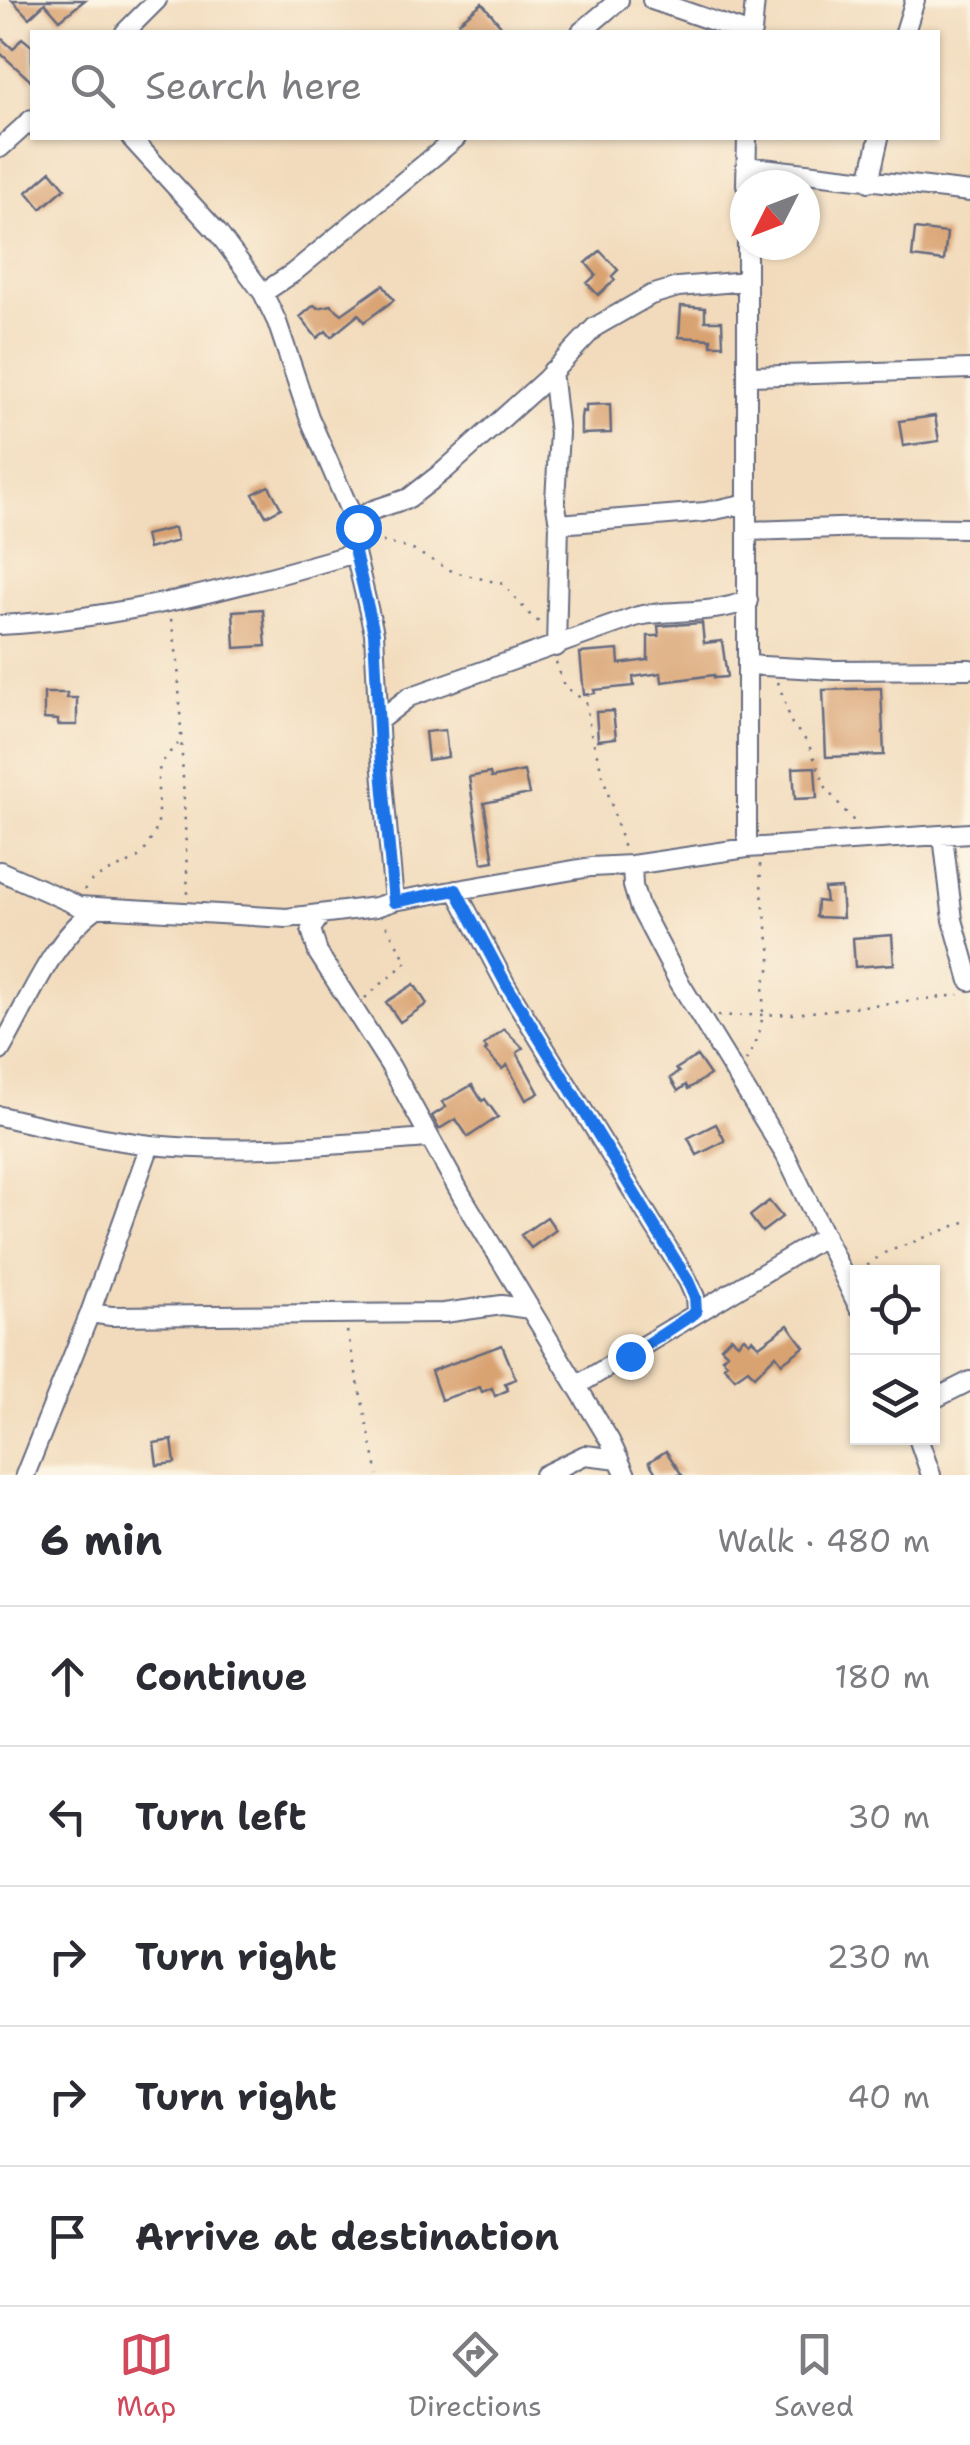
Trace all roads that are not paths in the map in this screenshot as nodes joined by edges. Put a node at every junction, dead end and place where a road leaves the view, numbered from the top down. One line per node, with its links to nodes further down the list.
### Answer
1 (157, 0): 6 (street)
2 (618, 0): 7 (street)
3 (652, 0): 8 (street)
4 (755, 0): 9 (street)
5 (916, 0): 10 (street)
6 (128, 30)
7 (583, 30)
8 (743, 30)
9 (749, 30)
10 (907, 30)
11 (30, 121): 16 (street)
12 (133, 140): 23 (street)
13 (454, 140): 23 (street)
14 (747, 140): 17 (street)
15 (879, 140): 19 (street)
16 (0, 148)
17 (746, 166): 18 (street); 19 (street)
18 (746, 170)
19 (869, 182): 20 (street)
20 (970, 192)
21 (747, 260): 22 (street)
22 (747, 281): 25 (street); 26 (street)
23 (262, 293): 31 (street)
24 (970, 369): 26 (street)
25 (552, 371): 28 (street); 31 (street)
26 (749, 376): 27 (street)
27 (748, 503): 28 (street); 30 (street)
28 (558, 524): 34 (street)
29 (970, 528): 30 (street)
30 (748, 530): 32 (street)
31 (356, 538): 33 (street); 37 (street)
32 (748, 600): 34 (street); 35 (street)
33 (0, 625)
34 (556, 639): 37 (street)
35 (756, 665): 36 (street); 40 (street)
36 (970, 668)
37 (380, 719): 44 (street)
38 (970, 833): 39 (street)
39 (943, 836): 40 (street); 49 (street)
40 (753, 848): 41 (street)
41 (624, 866): 43 (street); 54 (street)
42 (0, 871): 45 (street)
43 (456, 890): 44 (street); 57 (street)
44 (385, 904): 46 (street)
45 (88, 906): 47 (street); 50 (street)
46 (320, 916): 47 (street); 48 (street)
47 (287, 918): 48 (street)
48 (312, 938): 52 (street)
49 (970, 982)
50 (0, 1051)
51 (0, 1116): 53 (street)
52 (429, 1138): 53 (street); 56 (street)
53 (150, 1144): 58 (street)
54 (825, 1236): 55 (street); 57 (street)
55 (850, 1289)
56 (530, 1309): 58 (street); 60 (street)
57 (696, 1312): 60 (street)
58 (90, 1314): 64 (street)
59 (970, 1381): 61 (street)
60 (576, 1386): 63 (street)
61 (940, 1396)
62 (920, 1445): 66 (street)
63 (622, 1467): 65 (street)
64 (25, 1475)
65 (544, 1475)
66 (931, 1475)

